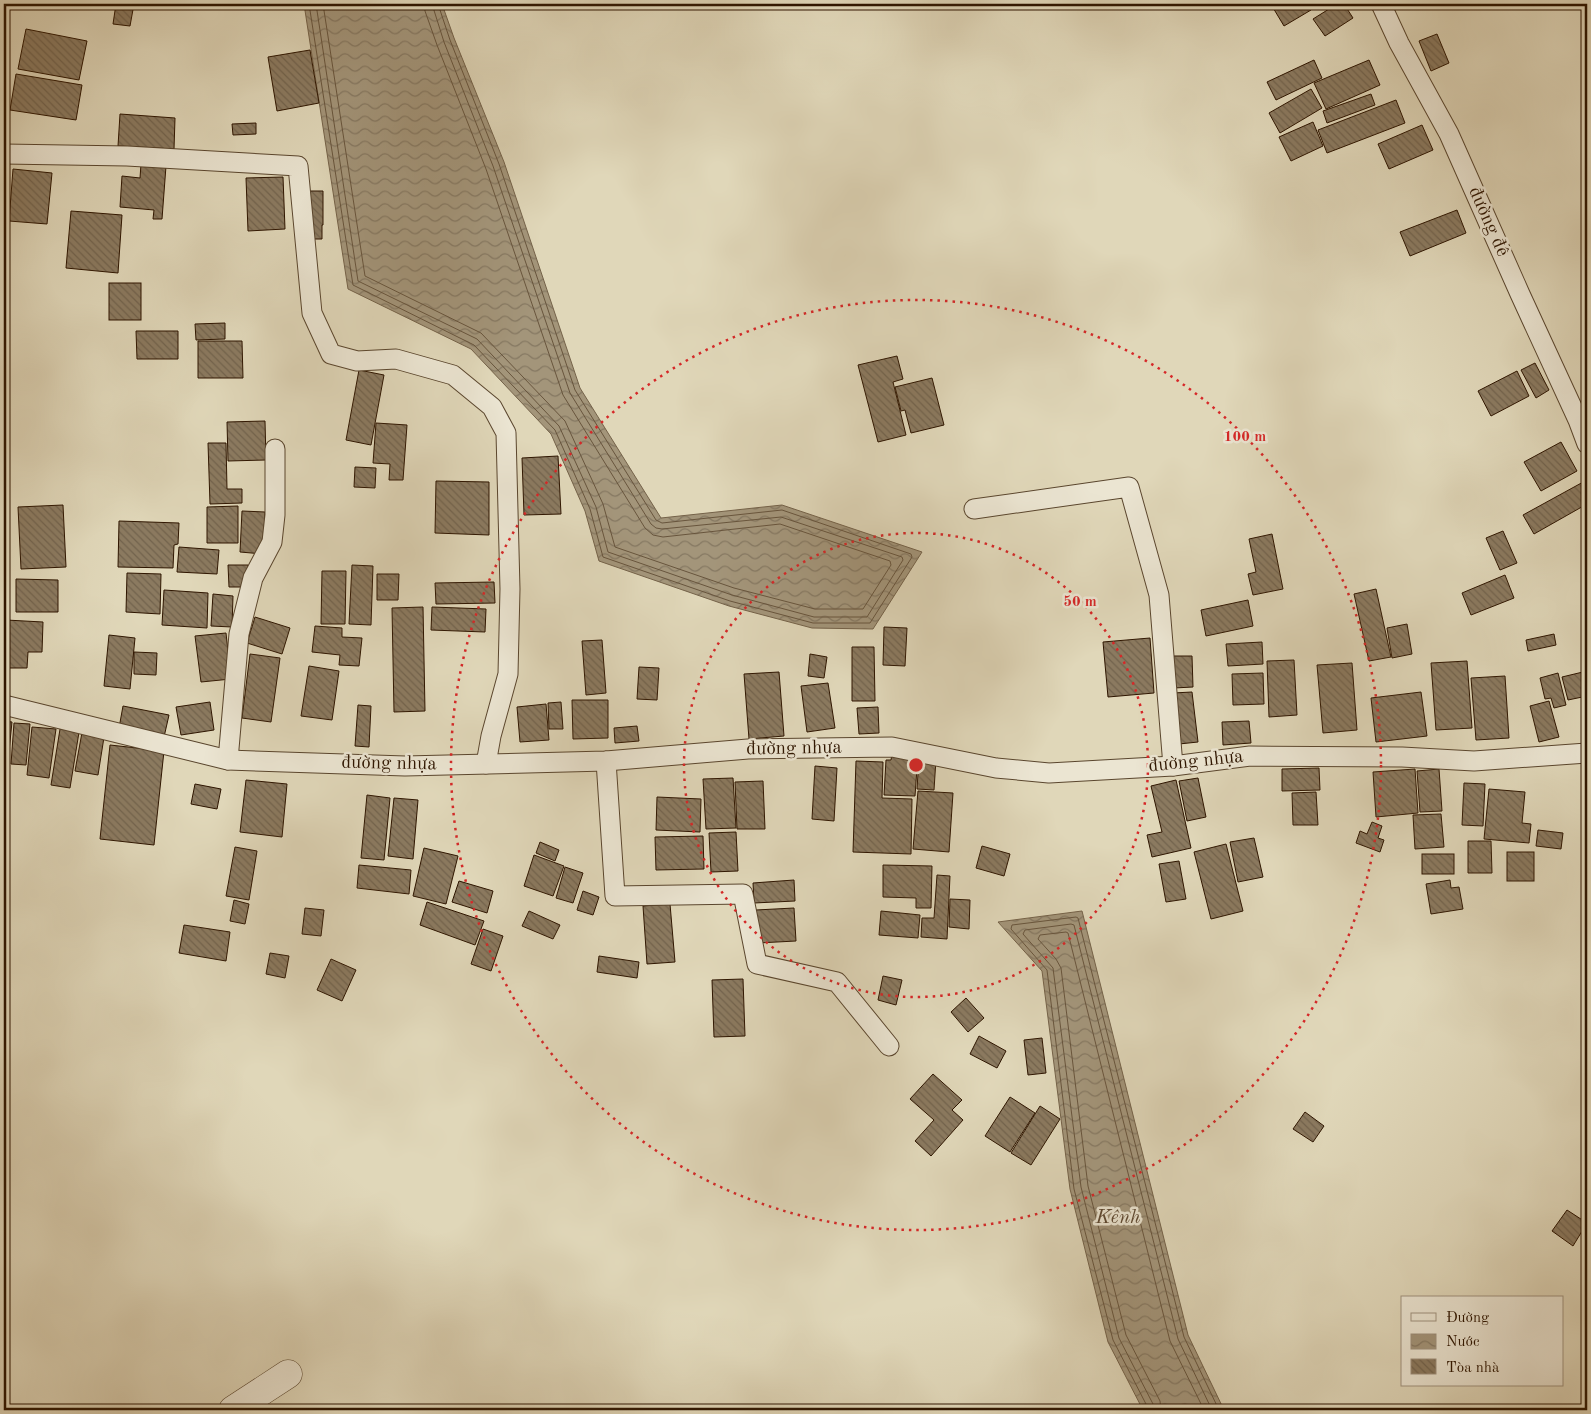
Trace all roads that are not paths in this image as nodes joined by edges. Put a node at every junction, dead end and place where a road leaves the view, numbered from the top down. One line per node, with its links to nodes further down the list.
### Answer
1 (1381, 4): 3 (lane, đường đê)
2 (4, 154): 10 (lane)
3 (1587, 444)
4 (276, 449): 8 (lane)
5 (974, 509): 11 (lane)
6 (4, 705): 8 (lane, đường nhựa)
7 (1587, 753): 11 (lane, đường nhựa)
8 (228, 760): 10 (lane, đường nhựa)
9 (606, 761): 10 (lane, đường nhựa); 11 (lane, đường nhựa); 12 (lane)
10 (486, 764)
11 (1173, 766)
12 (889, 1046)
13 (288, 1374): 14 (street)
14 (233, 1410)

